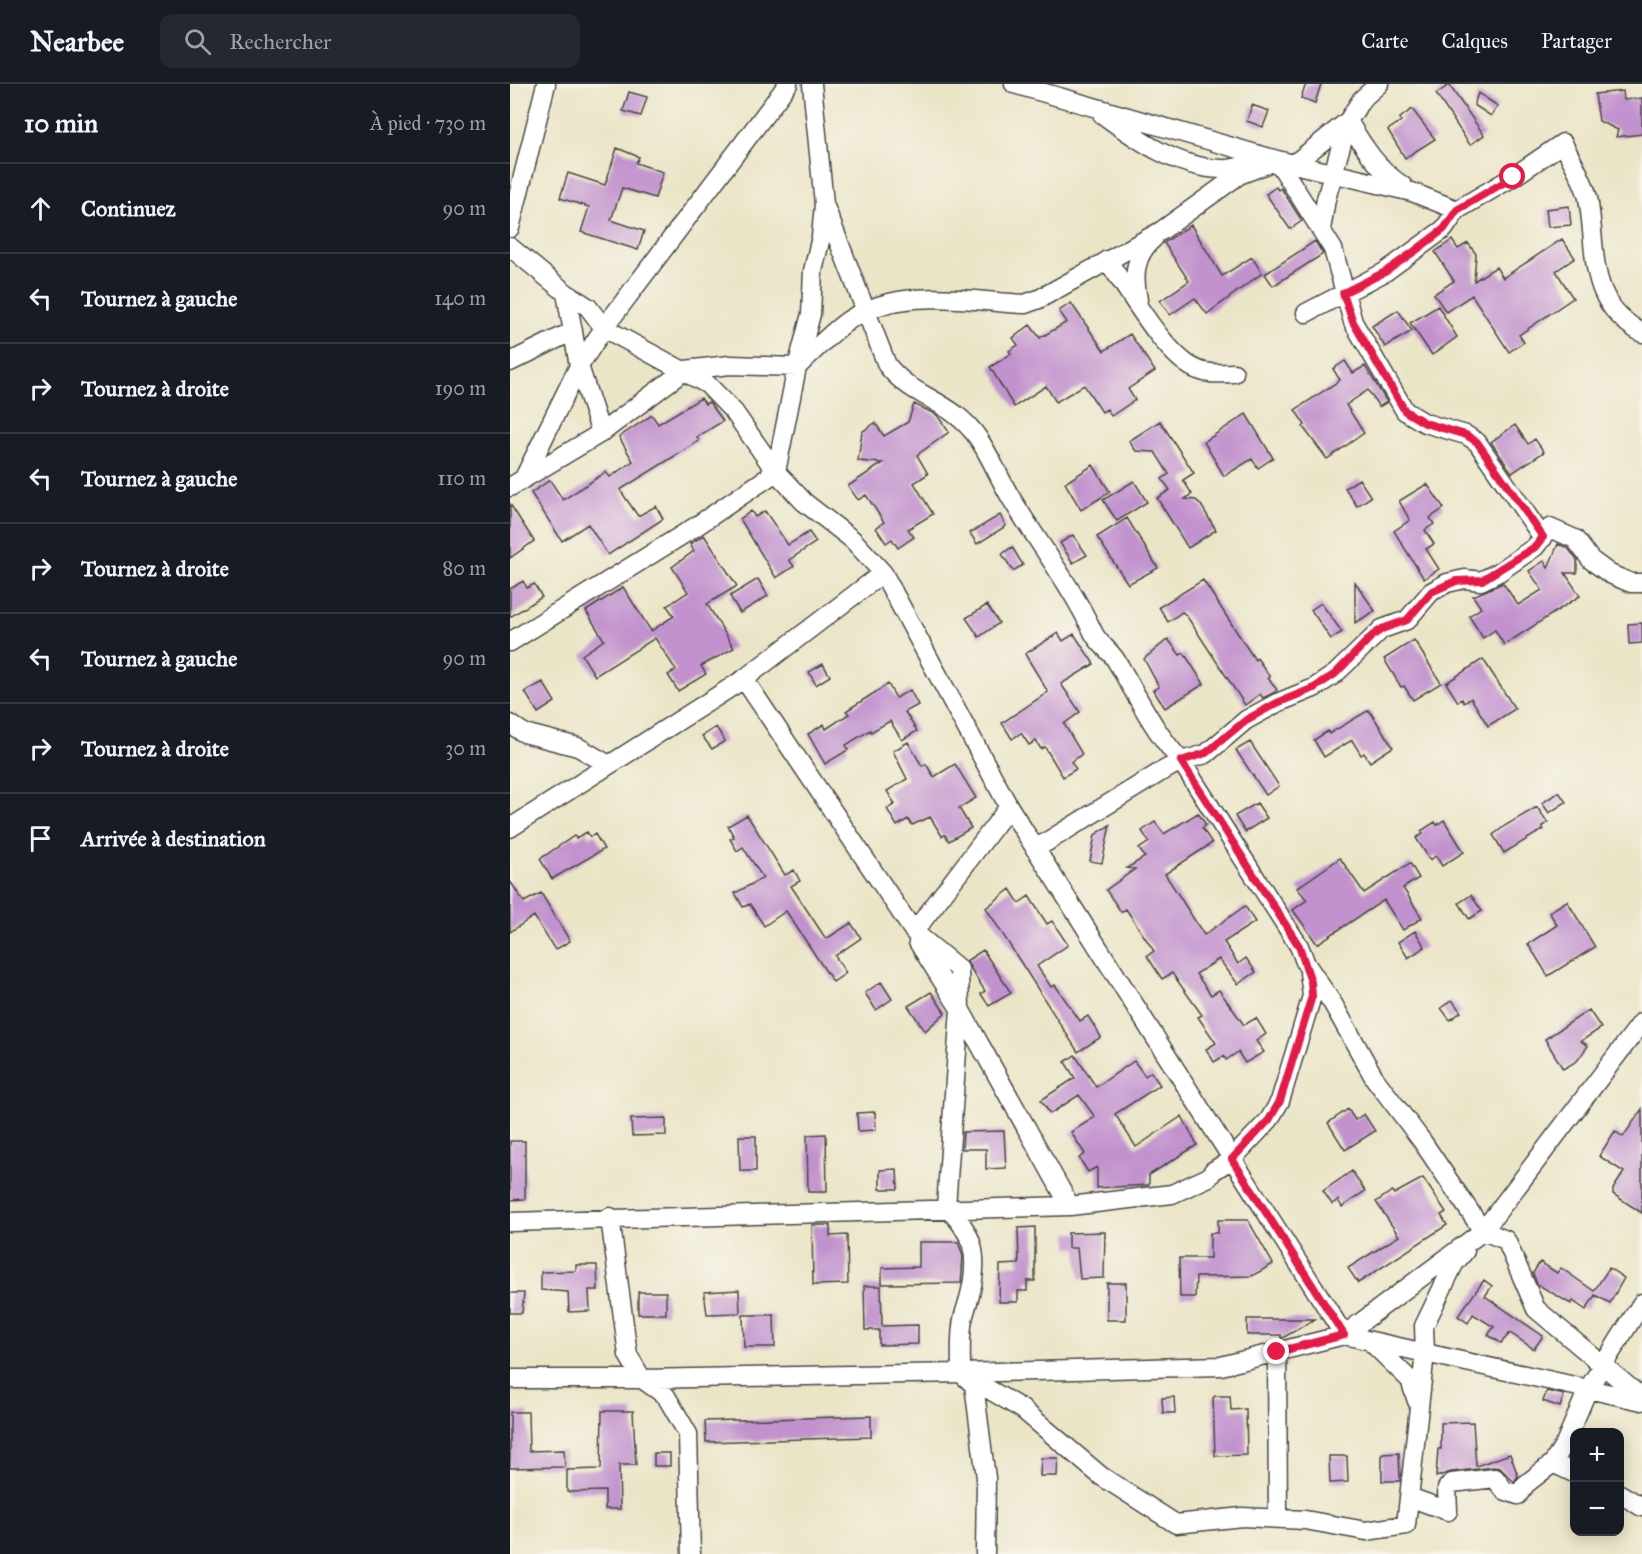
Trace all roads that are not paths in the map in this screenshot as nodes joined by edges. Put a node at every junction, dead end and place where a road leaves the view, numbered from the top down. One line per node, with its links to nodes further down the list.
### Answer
1 (546, 84): 13 (street)
2 (788, 84): 22 (street)
3 (812, 84): 11 (street)
4 (1014, 84): 6 (street)
5 (1379, 84): 7 (street)
6 (1093, 107): 8 (street); 8 (street)
7 (1348, 121): 8 (street); 9 (street); 10 (street)
8 (1286, 162): 9 (street); 14 (street); 15 (street)
9 (1333, 174): 10 (street); 14 (street)
10 (1412, 192): 12 (street)
11 (824, 204): 23 (street); 30 (street)
12 (1457, 210): 19 (street); 27 (street)
13 (510, 228)
14 (1321, 230): 19 (street)
15 (1161, 231): 17 (street); 20 (street)
16 (510, 247): 18 (street)
17 (1107, 260): 20 (street); 23 (street)
18 (566, 293): 21 (street); 26 (street)
19 (1343, 293): 24 (street); 36 (street)
20 (1138, 305): 32 (street)
21 (588, 307): 22 (street); 25 (street)
22 (618, 307): 25 (street)
23 (867, 310): 30 (street); 42 (street)
24 (1306, 313)
25 (604, 328): 29 (street); 31 (street)
26 (573, 331): 28 (street); 29 (street)
27 (1642, 333)
28 (510, 362)
29 (579, 366): 33 (street); 35 (street)
30 (797, 367): 31 (street); 34 (street)
31 (685, 370): 33 (street); 34 (street)
32 (1234, 373)
33 (602, 433): 35 (street)
34 (777, 472): 37 (street); 39 (street)
35 (517, 483)
36 (1543, 537): 38 (street); 42 (street)
37 (883, 573): 40 (street); 44 (street)
38 (1642, 583)
39 (510, 642)
40 (744, 679): 43 (street); 47 (street)
41 (510, 724): 43 (street)
42 (1181, 761): 46 (street); 48 (street)
43 (609, 765): 45 (street)
44 (1009, 807): 46 (street); 47 (street)
45 (510, 828)
46 (1035, 849): 51 (street)
47 (908, 925): 49 (street)
48 (1306, 964): 51 (street); 56 (street)
49 (960, 1009): 52 (street); 53 (street)
50 (1642, 1022): 56 (street)
51 (1232, 1159): 52 (street); 58 (street)
52 (1070, 1206): 53 (street)
53 (946, 1207): 54 (street); 63 (street)
54 (610, 1217): 55 (street); 65 (street)
55 (510, 1221)
56 (1483, 1231): 58 (street); 61 (street); 62 (street)
57 (1642, 1303): 62 (street)
58 (1344, 1335): 59 (street); 60 (street)
59 (1370, 1341): 61 (street); 68 (street)
60 (1277, 1352): 63 (street); 74 (street)
61 (1425, 1353): 66 (street); 68 (street)
62 (1603, 1364): 66 (street); 67 (street)
63 (961, 1373): 65 (street); 74 (street); 76 (street)
64 (510, 1379): 65 (street)
65 (642, 1379): 75 (street)
66 (1588, 1389): 67 (street); 69 (street)
67 (1642, 1400)
68 (1419, 1406): 72 (street)
69 (1552, 1463): 70 (street); 72 (street)
70 (1570, 1471)
71 (1624, 1496): 73 (street)
72 (1409, 1497): 74 (street)
73 (1642, 1507)
74 (1278, 1517)
75 (691, 1554)
76 (986, 1554)

